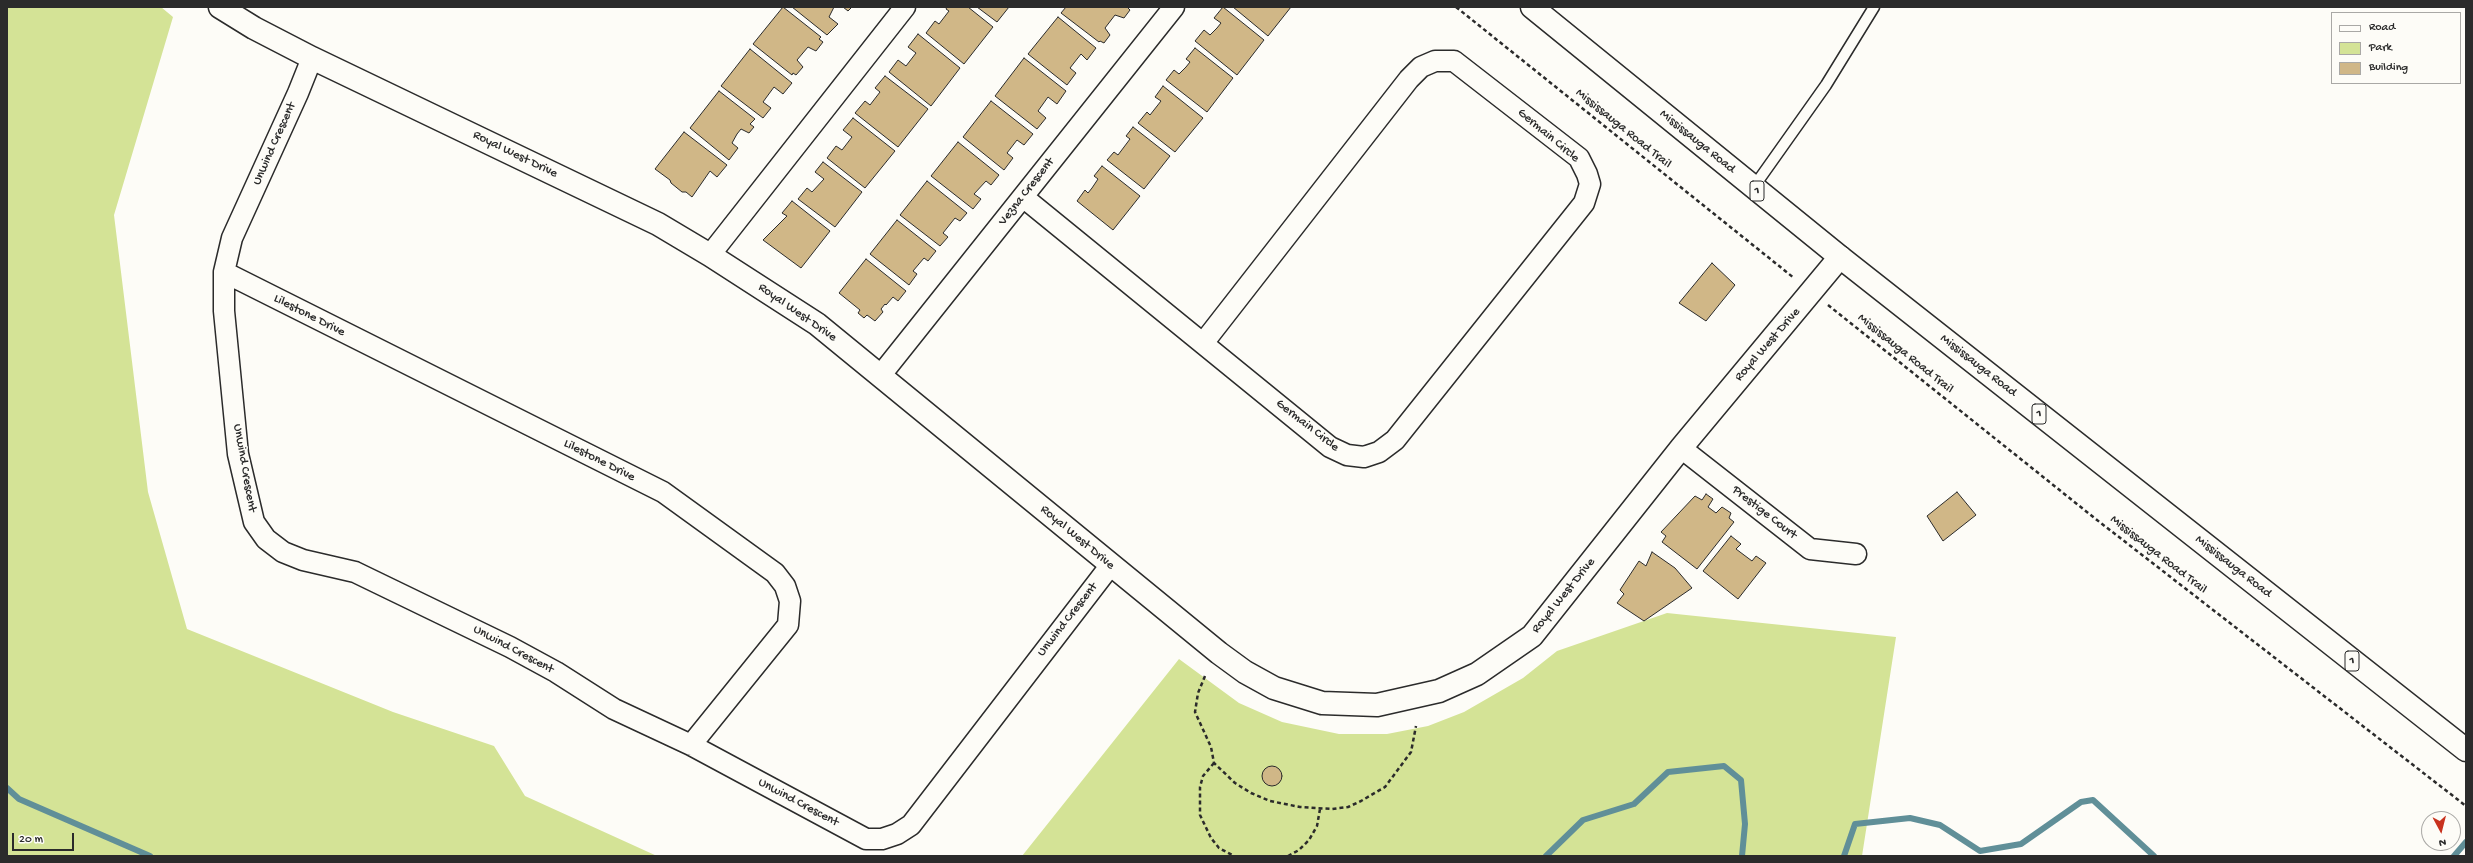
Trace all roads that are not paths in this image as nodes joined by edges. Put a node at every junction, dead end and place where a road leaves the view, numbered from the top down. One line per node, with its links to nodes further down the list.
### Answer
1 (220, 7): 6 (street, Royal West Drive)
2 (906, 7): 9 (street)
3 (1174, 7): 8 (street, Vezna Crescent)
4 (1532, 7): 7 (street, Mississauga Road / 1)
5 (1874, 7): 7 (lane)
6 (312, 58): 9 (street, Royal West Drive); 11 (street, Unwind Crescent)
7 (1753, 188): 10 (street, Mississauga Road / 1)
8 (1023, 197): 12 (street, Germain Circle); 13 (street, Vezna Crescent)
9 (710, 255): 13 (street, Royal West Drive)
10 (1840, 257): 14 (street, Royal West Drive); 18 (street, Mississauga Road / 1)
11 (224, 272): 17 (street, Unwind Crescent); 17 (street, Lilestone Drive)
12 (1204, 342): 12 (street, Germain Circle)
13 (880, 376): 16 (street, Royal West Drive)
14 (1681, 448): 15 (street, Prestige Court); 16 (street, Royal West Drive)
15 (1856, 554)
16 (1110, 566): 17 (street, Unwind Crescent)
17 (692, 744)
18 (2466, 750)

